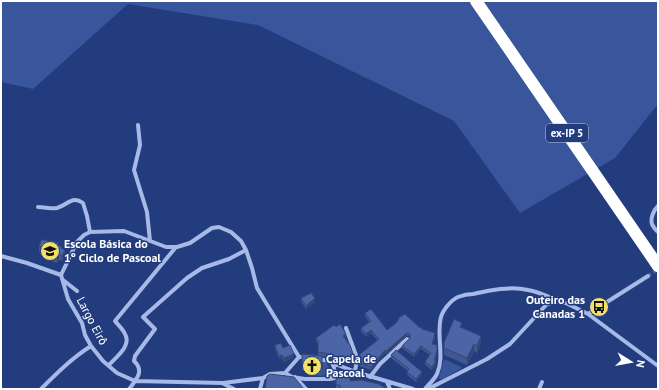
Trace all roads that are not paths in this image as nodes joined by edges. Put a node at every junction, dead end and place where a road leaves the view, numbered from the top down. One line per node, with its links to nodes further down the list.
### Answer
1 (476, 1): 11 (highway, ex-IP 5)
2 (138, 125): 7 (street)
3 (38, 206): 5 (street)
4 (658, 206): 6 (street)
5 (90, 232): 7 (street); 13 (street)
6 (658, 232)
7 (150, 241): 8 (street)
8 (176, 247): 9 (street); 24 (street)
9 (246, 250): 20 (street); 32 (street)
10 (1, 256): 13 (street)
11 (658, 266)
12 (648, 276): 16 (street)
13 (62, 278): 14 (street); 19 (street, Largo Eirô)
14 (77, 291)
15 (566, 303): 16 (street); 43 (street); 43 (street)
16 (588, 314): 25 (street)
17 (346, 328): 27 (street)
18 (407, 339): 29 (street)
19 (91, 346): 24 (street, Largo Eirô); 36 (street)
20 (299, 357): 21 (street); 26 (street)
21 (306, 358)
22 (312, 358): 23 (street)
23 (331, 363): 27 (street); 31 (street)
24 (109, 365): 32 (street, Largo Eirô)
25 (658, 366)
26 (285, 373): 28 (street); 30 (street)
27 (357, 373): 29 (street); 31 (street)
28 (295, 377): 31 (street); 40 (street)
29 (370, 377): 33 (street)
30 (263, 378): 35 (street); 39 (street)
31 (330, 379)
32 (135, 381): 35 (street); 37 (street)
33 (387, 382): 41 (street); 42 (street)
34 (542, 382): 44 (street)
35 (224, 383): 38 (street)
36 (41, 389)
37 (130, 389)
38 (234, 389)
39 (260, 389)
40 (306, 389)
41 (390, 389)
42 (413, 389)
43 (427, 389)
44 (539, 389)

